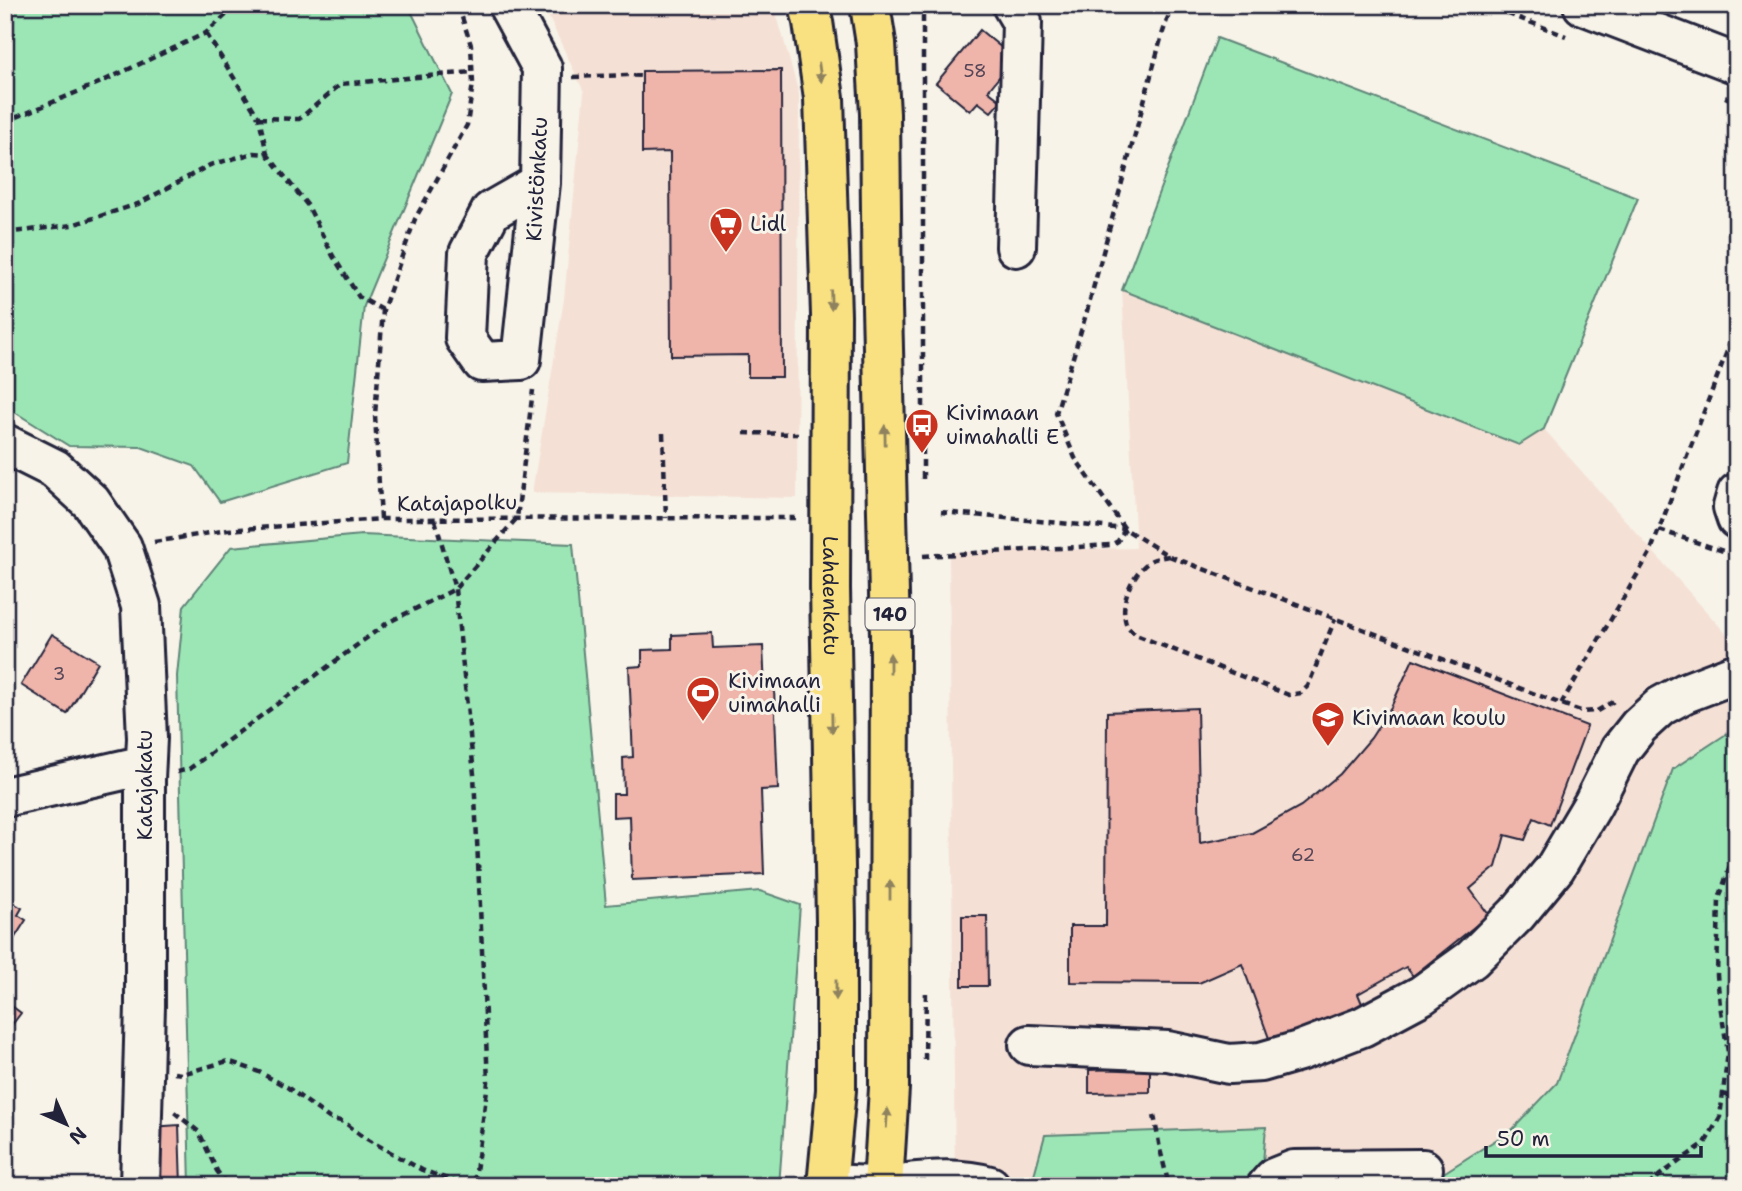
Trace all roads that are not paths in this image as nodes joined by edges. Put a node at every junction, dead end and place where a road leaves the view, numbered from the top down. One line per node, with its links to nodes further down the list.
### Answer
1 (508, 5): 7 (street, Kivistönkatu)
2 (809, 5): 17 (main road, Lahdenkatu, one-way to 17)
3 (870, 5): 20 (main road, 140, one-way to 3)
4 (1013, 5): 8 (street)
5 (1585, 6): 6 (street)
6 (1737, 64)
7 (540, 183): 7 (street, Kivistönkatu)
8 (1016, 247)
9 (5, 444): 13 (street, Katajakatu)
10 (1737, 493): 11 (street)
11 (1737, 520)
12 (1737, 673): 15 (street)
13 (145, 772): 14 (street); 18 (street, Katajakatu)
14 (5, 797)
15 (1029, 1045)
16 (1423, 1169): 22 (street)
17 (827, 1185): 19 (street)
18 (140, 1186)
19 (874, 1186)
20 (884, 1186): 21 (street)
21 (990, 1186)
22 (1267, 1186)

